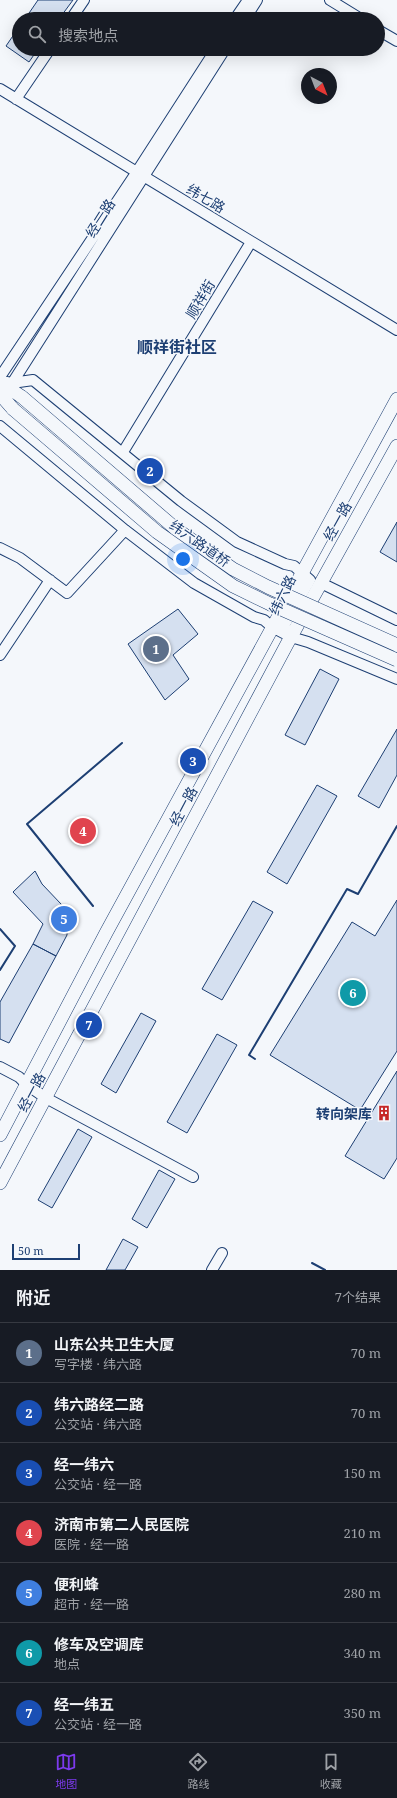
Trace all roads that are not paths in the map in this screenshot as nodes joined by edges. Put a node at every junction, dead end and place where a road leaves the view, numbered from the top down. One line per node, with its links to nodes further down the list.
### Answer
1 (84, 0): 5 (street)
2 (248, 0): 6 (street)
3 (257, 0): 7 (street)
4 (330, 0): 8 (street)
5 (76, 12)
6 (240, 12)
7 (249, 12)
8 (350, 12)
9 (385, 34): 10 (street)
10 (397, 41)
11 (45, 56): 15 (street)
12 (212, 56): 16 (street, 经二路)
13 (220, 56): 16 (street, 经二路)
14 (0, 89): 15 (street, 纬七路)
15 (16, 99): 16 (street, 纬七路)
16 (140, 175): 17 (street, 纬七路); 19 (street, 经二路); 20 (street, 经二路)
17 (251, 242): 18 (street, 纬七路); 24 (street, 顺祥街)
18 (397, 330)
19 (0, 377)
20 (4, 390): 24 (street, 纬六路); 33 (main road, 纬六路道桥, bridge); 35 (main road, 纬六路道桥, bridge)
21 (397, 399): 27 (main road, 经一路)
22 (0, 426): 25 (street, 纬六路)
23 (397, 446): 29 (main road, 经一路)
24 (123, 452): 27 (street, 纬六路)
25 (125, 530): 28 (street); 31 (street, 纬六路)
26 (0, 548): 28 (street)
27 (303, 572): 31 (main road, 经一路); 32 (street, 纬六路)
28 (50, 580): 34 (street)
29 (321, 583): 30 (street); 32 (main road, 经一路)
30 (397, 620)
31 (272, 627): 32 (street, 纬六路); 38 (main road, 经一路)
32 (291, 637): 36 (street); 39 (main road, 经一路)
33 (397, 645)
34 (0, 655)
35 (397, 660)
36 (397, 679)
37 (0, 1067): 38 (street)
38 (26, 1085): 39 (street); 40 (main road, 经一路)
39 (46, 1098): 41 (street); 42 (main road, 经一路)
40 (0, 1135)
41 (194, 1177)
42 (0, 1183)
43 (222, 1253): 44 (street)
44 (212, 1270)

